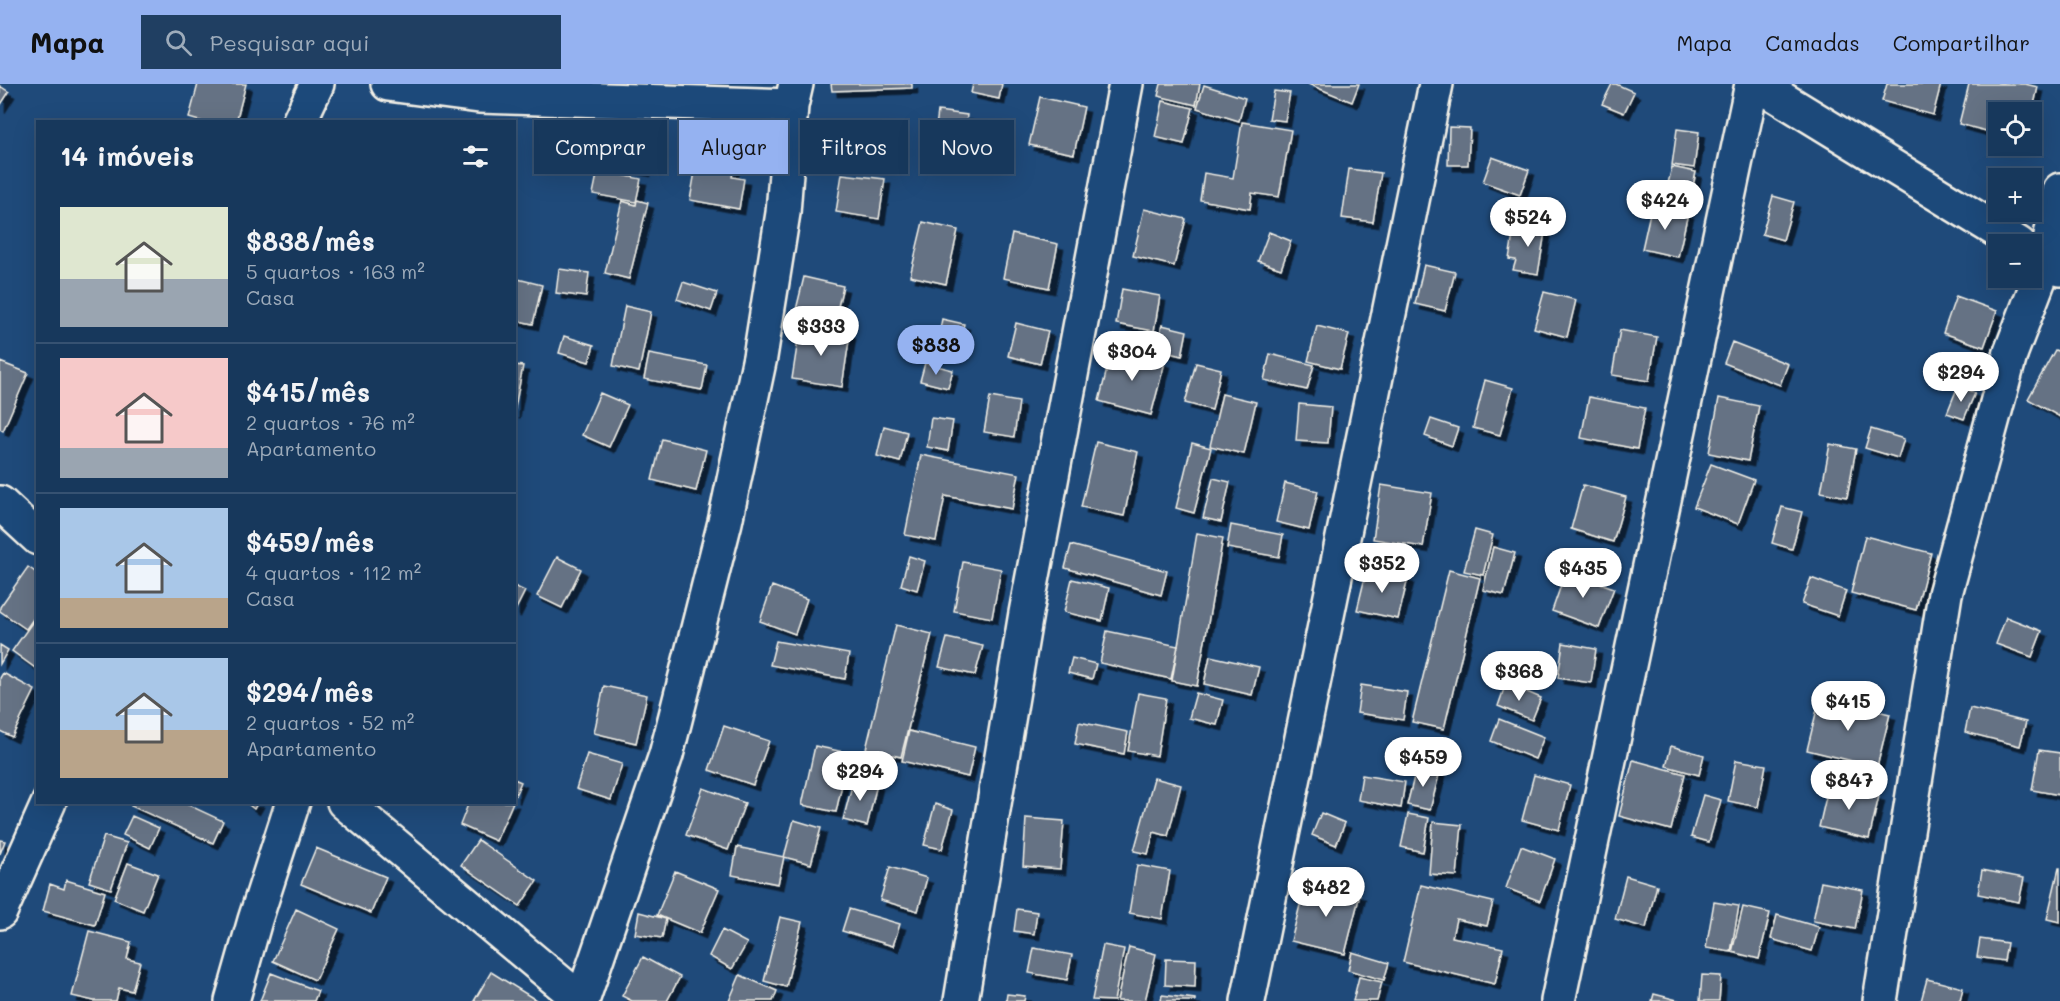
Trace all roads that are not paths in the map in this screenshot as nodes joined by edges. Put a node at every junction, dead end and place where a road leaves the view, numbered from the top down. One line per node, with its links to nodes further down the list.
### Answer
1 (317, 84): 9 (street)
2 (387, 84): 8 (street)
3 (1126, 84): 22 (street)
4 (1436, 84): 23 (street)
5 (1752, 84): 24 (street)
6 (1758, 84): 11 (street)
7 (794, 95): 8 (street); 21 (street)
8 (478, 100)
9 (300, 120)
10 (2060, 190): 12 (street)
11 (2002, 234)
12 (2042, 247)
13 (2030, 288): 25 (street)
14 (0, 503): 15 (street)
15 (36, 536)
16 (48, 804): 19 (street)
17 (291, 804): 20 (street)
18 (346, 804): 21 (street)
19 (0, 912)
20 (232, 1001)
21 (582, 1001)
22 (961, 1001)
23 (1248, 1001)
24 (1558, 1001)
25 (1880, 1001)

